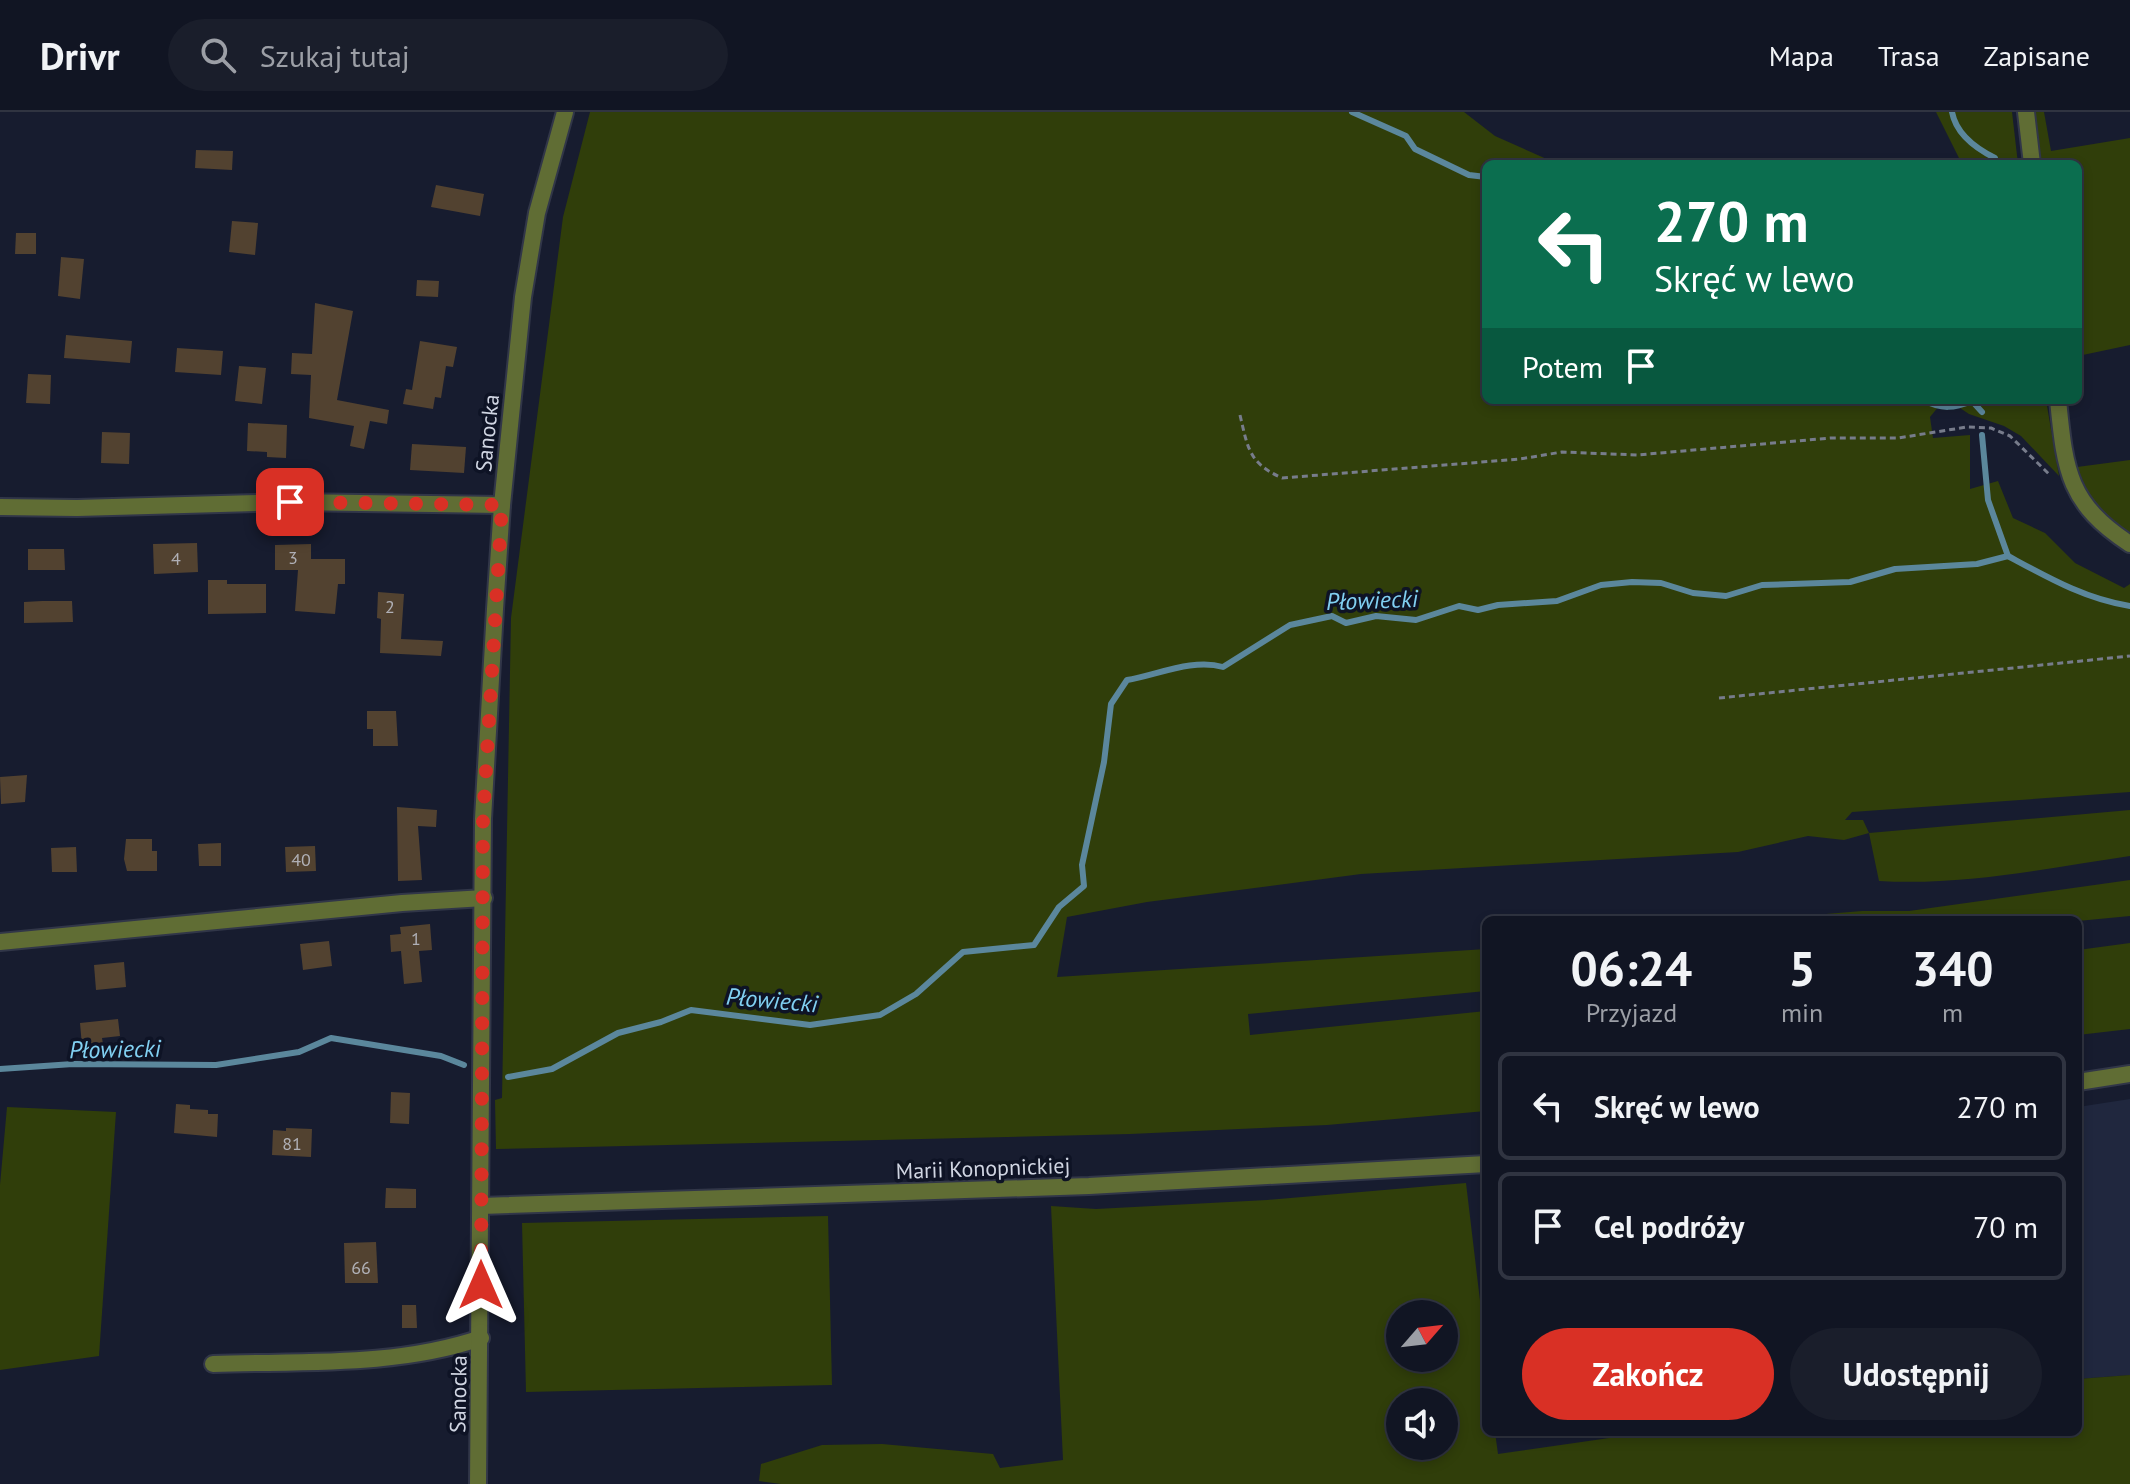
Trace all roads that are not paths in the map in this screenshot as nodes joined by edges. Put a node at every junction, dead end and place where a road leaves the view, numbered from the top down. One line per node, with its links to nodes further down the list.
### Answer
1 (565, 112): 5 (street, Sanocka)
2 (2026, 112): 3 (street)
3 (2032, 160)
4 (2058, 404): 7 (street)
5 (502, 505): 6 (street); 8 (street, Sanocka)
6 (0, 507)
7 (2130, 544)
8 (484, 898): 9 (street); 13 (street, Sanocka)
9 (0, 942)
10 (2130, 1074): 11 (street)
11 (2082, 1081)
12 (1482, 1164): 13 (street, Marii Konopnickiej)
13 (481, 1206): 14 (street, Sanocka)
14 (481, 1338): 15 (street); 16 (street, Sanocka)
15 (213, 1364)
16 (478, 1484)

